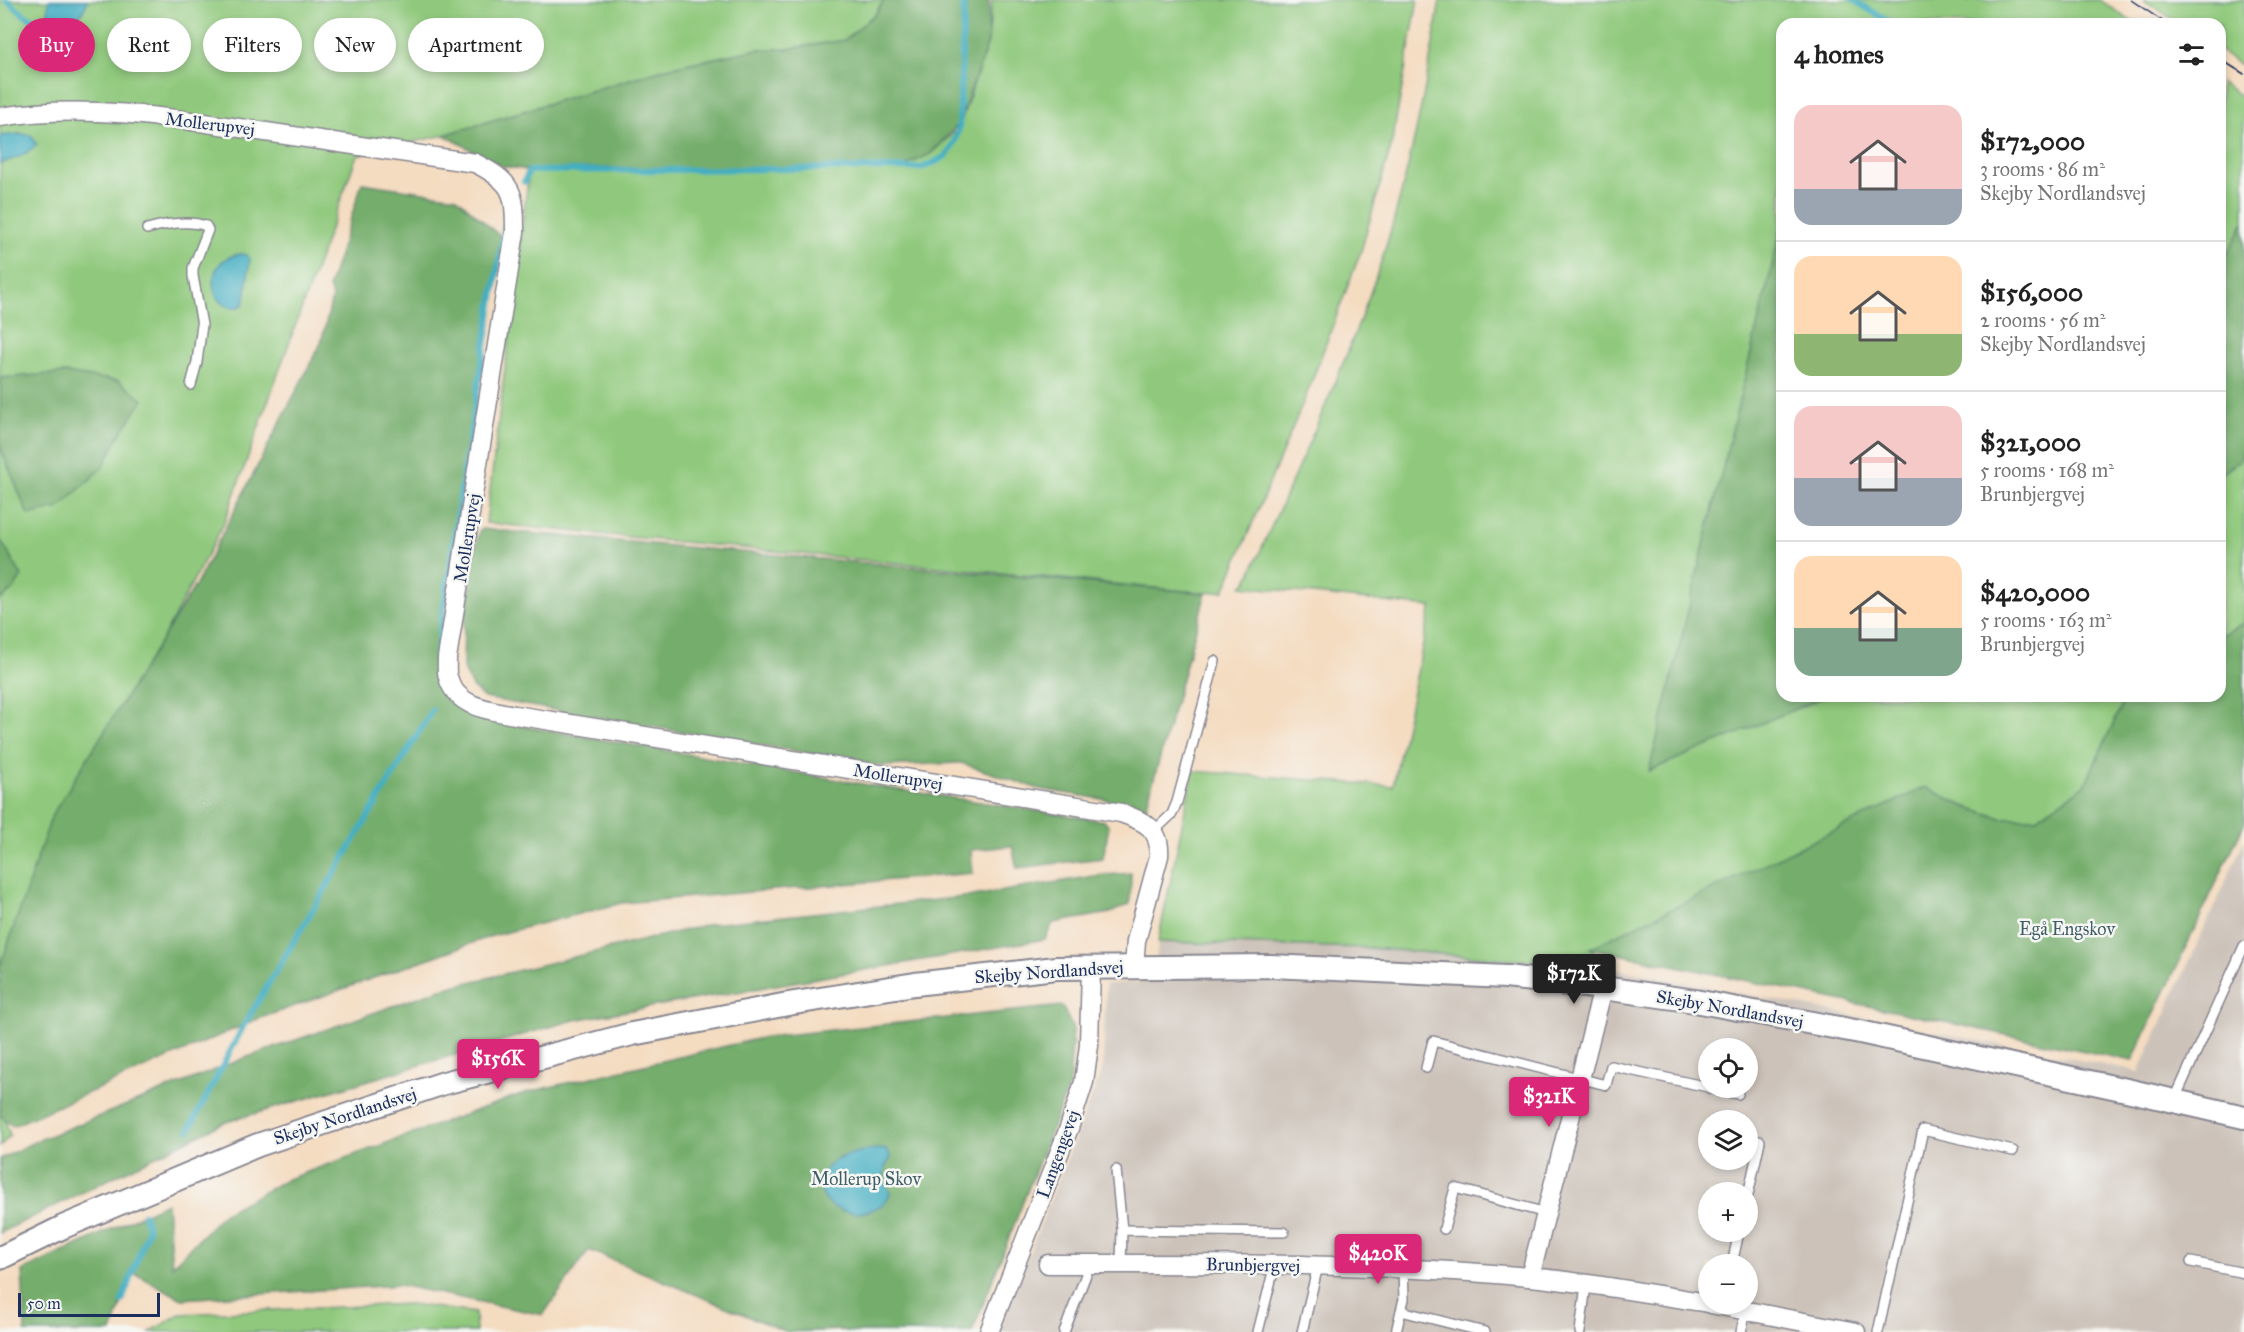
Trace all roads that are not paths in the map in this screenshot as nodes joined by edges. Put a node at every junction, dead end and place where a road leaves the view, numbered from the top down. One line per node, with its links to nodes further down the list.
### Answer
1 (0, 117): 5 (street, Mollerupvej)
2 (147, 229): 3 (lane)
3 (191, 385)
4 (1215, 661): 5 (lane)
5 (1154, 831): 7 (street)
6 (2244, 946): 13 (lane)
7 (1134, 966): 8 (street, Skejby Nordlandsvej); 9 (street, Skejby Nordlandsvej)
8 (1090, 967): 23 (street, Skejby Nordlandsvej); 38 (street, Langengevej)
9 (1603, 988): 11 (street); 13 (street, Skejby Nordlandsvej)
10 (1426, 1068): 11 (lane)
11 (1580, 1079): 12 (lane); 19 (street)
12 (1698, 1086)
13 (2174, 1101): 14 (street, Skejby Nordlandsvej)
14 (2244, 1117)
15 (1760, 1141): 18 (lane)
16 (2013, 1151): 47 (lane)
17 (1116, 1170): 21 (lane)
18 (1751, 1182)
19 (1546, 1213): 20 (lane); 32 (street)
20 (1444, 1229)
21 (1122, 1230): 22 (lane); 27 (lane)
22 (1284, 1232)
23 (0, 1258)
24 (2191, 1262): 31 (lane)
25 (1048, 1264): 26 (street, Brunbjergvej)
26 (1089, 1264): 27 (street, Brunbjergvej); 39 (lane)
27 (1121, 1264): 28 (street, Brunbjergvej)
28 (1275, 1264): 29 (street, Brunbjergvej); 40 (lane)
29 (1318, 1266): 30 (street, Brunbjergvej); 41 (lane)
30 (1403, 1268): 32 (street, Brunbjergvej); 35 (lane)
31 (2244, 1273)
32 (1530, 1277): 33 (street, Brunbjergvej)
33 (1586, 1285): 34 (street, Brunbjergvej); 44 (lane)
34 (1698, 1301)
35 (1401, 1311): 42 (lane); 43 (lane)
36 (1758, 1312): 46 (street, Brunbjergvej)
37 (1745, 1314): 45 (lane)
38 (989, 1332)
39 (1064, 1332)
40 (1258, 1332)
41 (1302, 1332)
42 (1396, 1332)
43 (1485, 1332)
44 (1580, 1332)
45 (1741, 1332)
46 (1856, 1332)
47 (1878, 1332)

